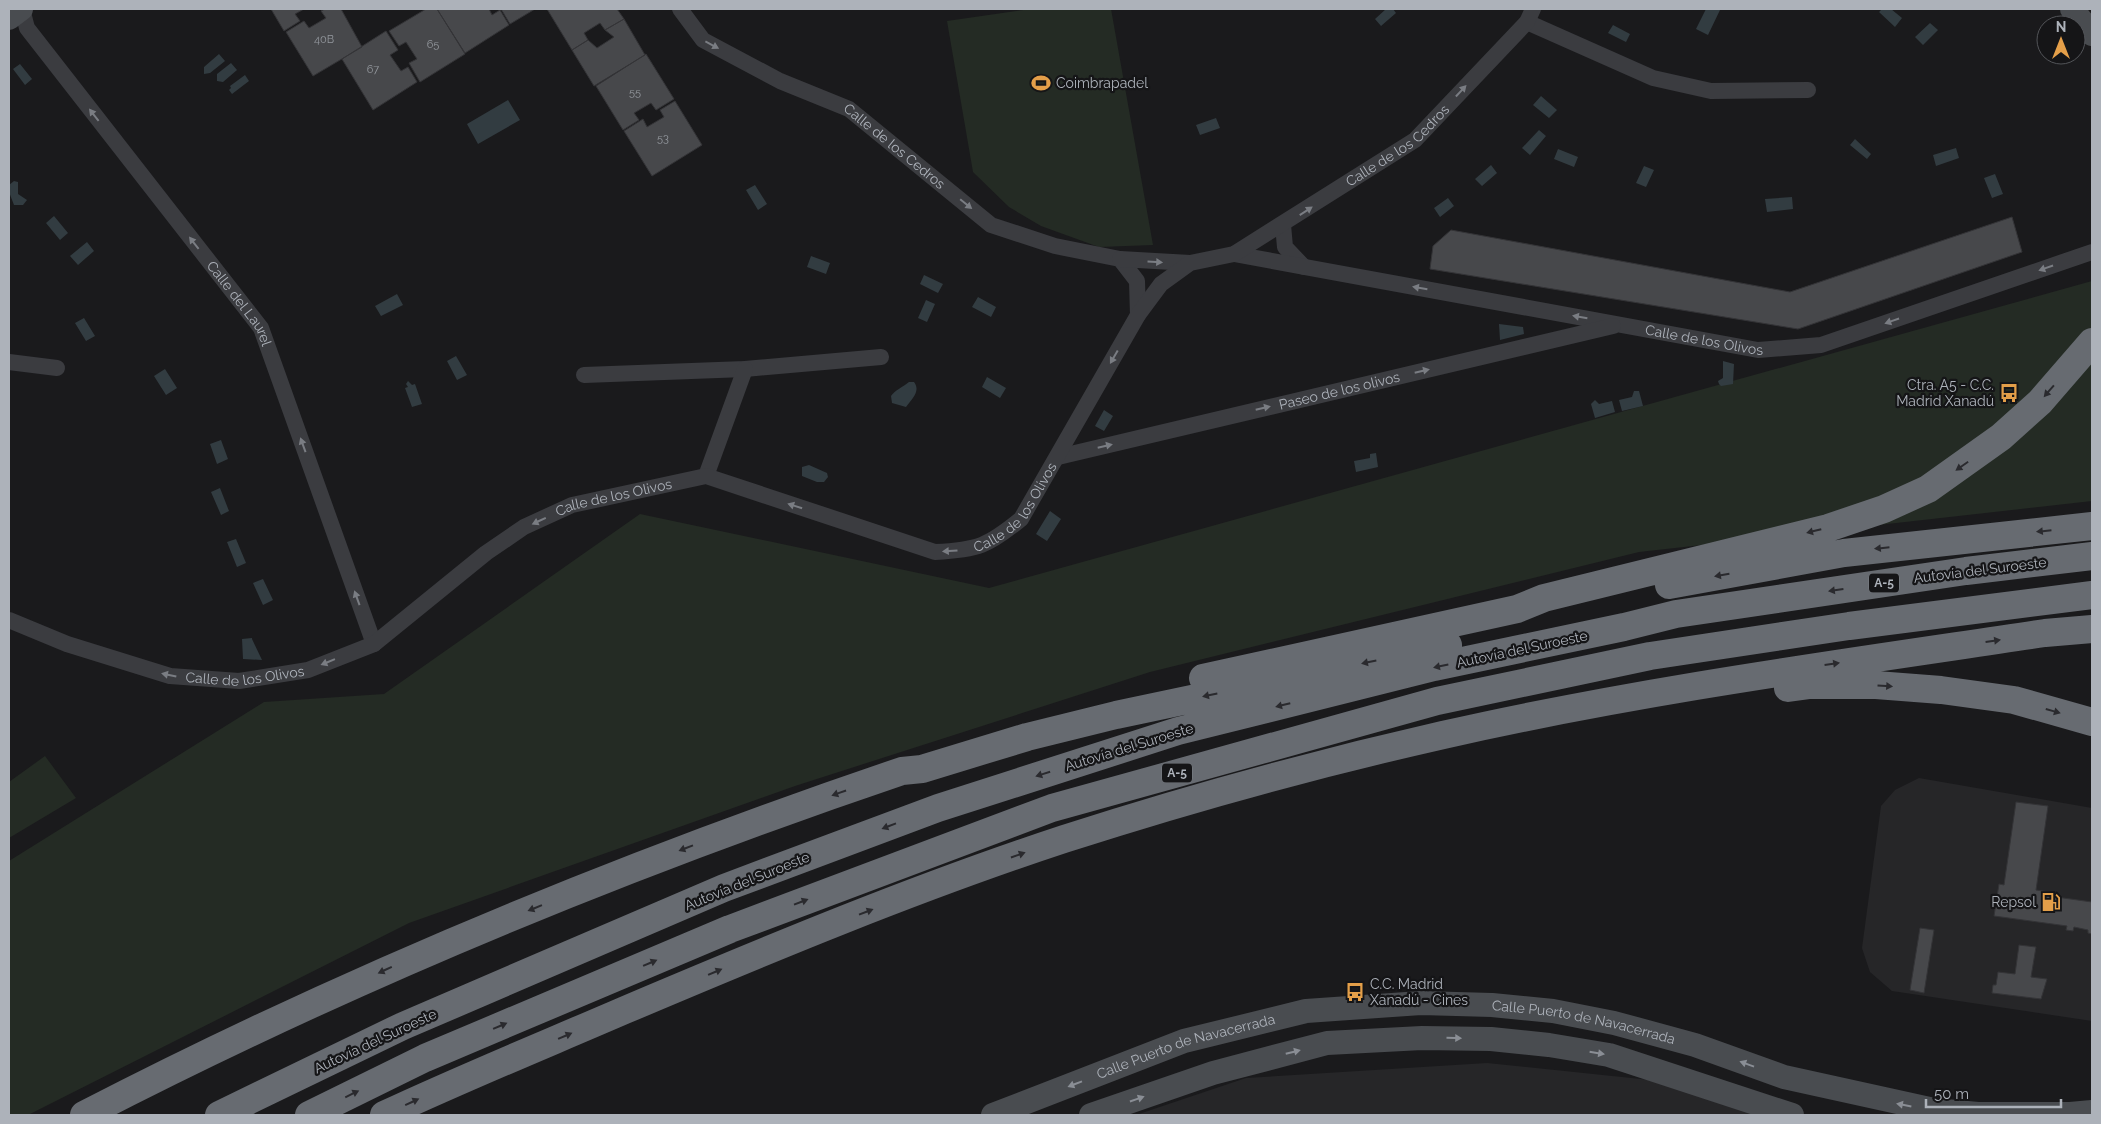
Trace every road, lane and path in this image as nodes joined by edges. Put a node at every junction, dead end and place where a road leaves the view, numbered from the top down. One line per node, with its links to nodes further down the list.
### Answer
1 (22, 9): 5 (street); 31 (street, Calle del Laurel, one-way to 1)
2 (680, 9): 11 (street, Calle de los Cedros, one-way to 11)
3 (2072, 9): 6 (street)
4 (1530, 15): 7 (street); 8 (street, Calle de los Cedros, one-way to 4)
5 (9, 18)
6 (2092, 34)
7 (1808, 90)
8 (1283, 225): 10 (street, Calle de los Cedros); 13 (street)
9 (2092, 252): 15 (street, Calle de los Olivos, one-way to 15)
10 (1234, 254): 12 (street); 13 (street, Calle de los Olivos)
11 (1120, 259): 12 (street, Calle de los Cedros, one-way to 12); 14 (street)
12 (1190, 263): 14 (street, Calle de los Olivos)
13 (1304, 267): 15 (street, Calle de los Olivos, one-way to 13)
14 (1138, 315): 22 (street, Calle de los Olivos, one-way to 22)
15 (1620, 325): 22 (street, Paseo de los olivos, one-way to 15)
16 (2092, 342): 27 (highway, one-way to 27)
17 (881, 357): 20 (street)
18 (9, 362): 19 (street)
19 (57, 368)
20 (745, 369): 21 (street); 23 (street)
21 (584, 375)
22 (1058, 457): 23 (street, Calle de los Olivos, one-way to 23)
23 (706, 476): 31 (street, Calle de los Olivos, one-way to 31)
24 (2092, 526): 27 (highway, one-way to 27)
25 (2092, 556): 28 (highway, Autovía del Suroeste / A-5, one-way to 28)
26 (2092, 595): 38 (highway, A-5, one-way to 26)
27 (1517, 608): 34 (highway)
28 (1676, 614): 34 (highway, one-way to 34); 37 (highway, Autovía del Suroeste / A-5, one-way to 37)
29 (9, 620): 31 (street, Calle de los Olivos, one-way to 29)
30 (2092, 629): 32 (highway, one-way to 30)
31 (374, 644)
32 (1663, 691): 33 (highway, one-way to 33); 39 (highway, one-way to 32)
33 (2092, 722)
34 (902, 772): 36 (highway, one-way to 36)
35 (2092, 1112): 40 (street, Calle Puerto de Navacerrada, one-way to 40)
36 (84, 1115)
37 (219, 1115)
38 (309, 1115)
39 (384, 1115)
40 (993, 1115)
41 (1091, 1115): 42 (street, Calle Puerto de Navacerrada, one-way to 42)
42 (1792, 1115)

